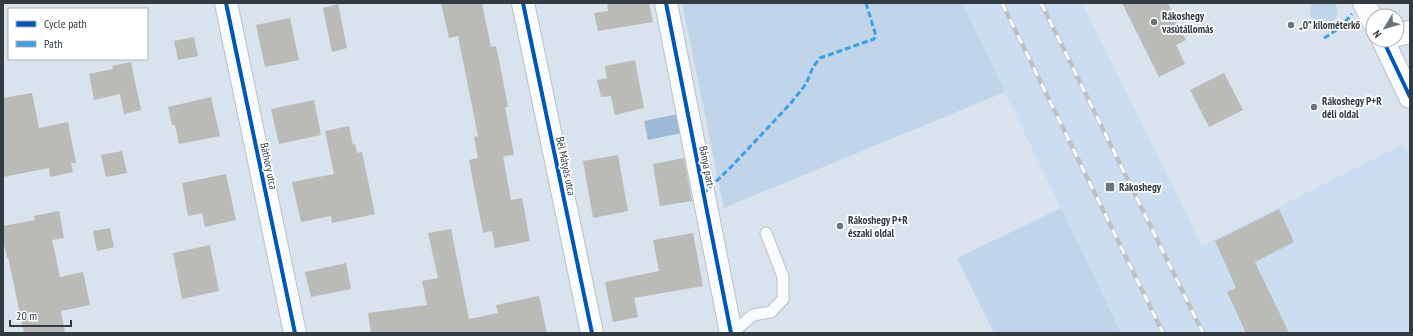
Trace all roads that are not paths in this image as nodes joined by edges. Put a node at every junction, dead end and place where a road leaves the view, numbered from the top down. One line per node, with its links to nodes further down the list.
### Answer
1 (226, 3): 7 (street, Báthory utca)
2 (523, 3): 8 (street, Bél Mátyás utca)
3 (666, 3): 9 (street, Bánya part)
4 (1387, 48): 5 (street)
5 (1410, 97)
6 (766, 233): 9 (lane)
7 (295, 333)
8 (592, 333)
9 (731, 333)

